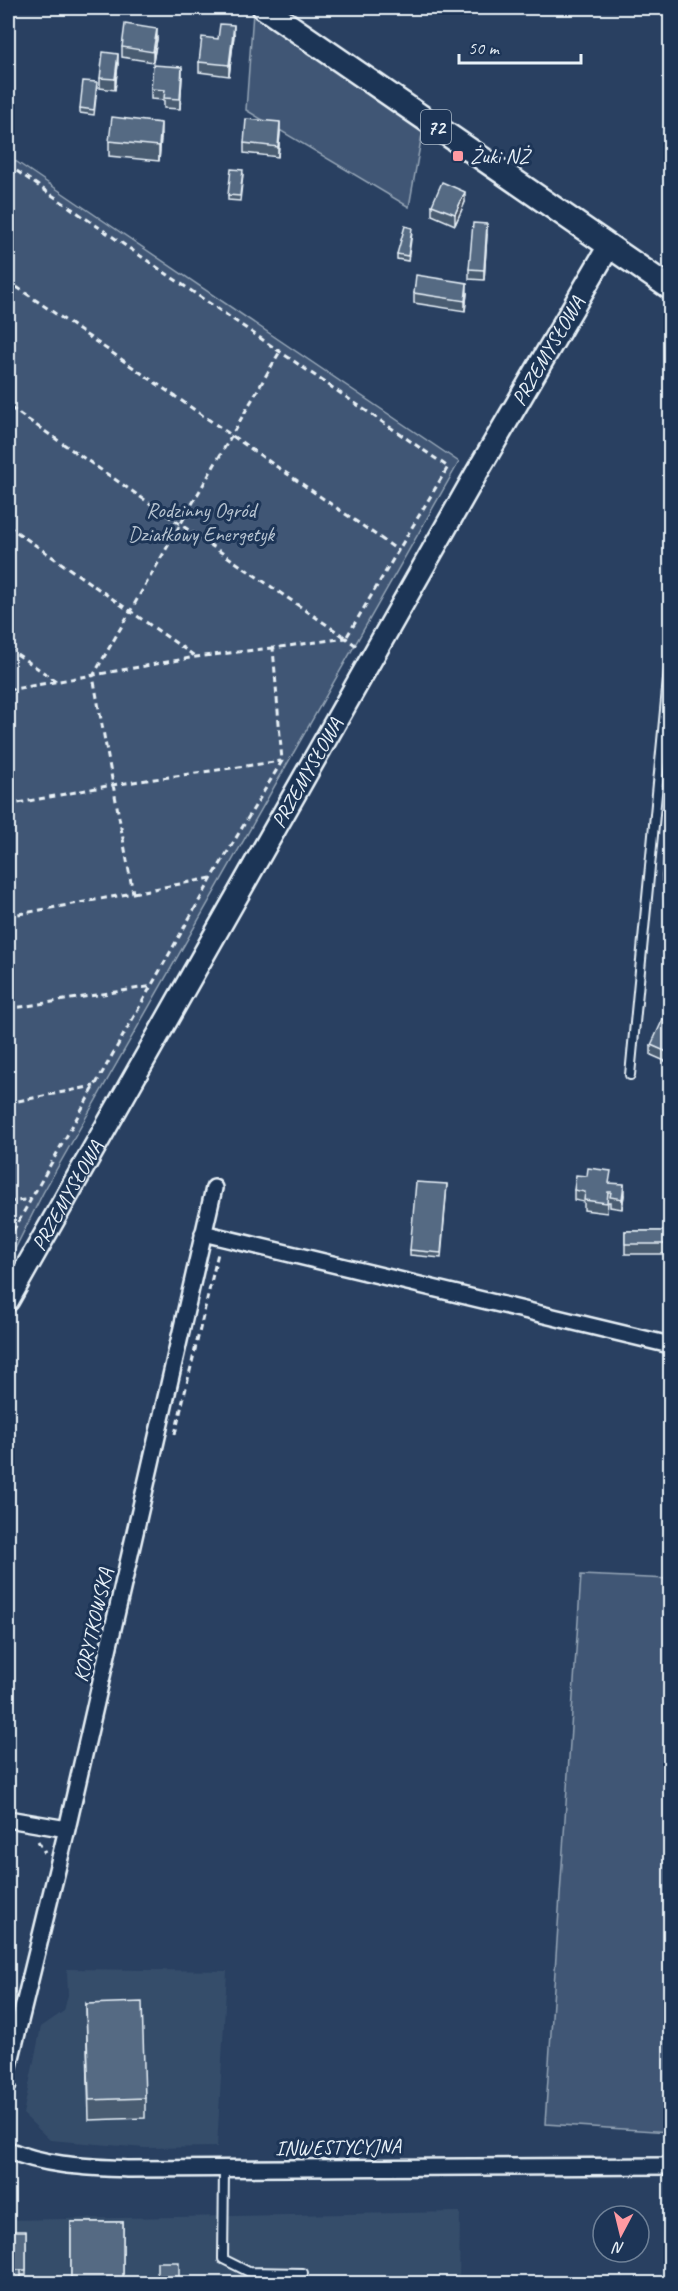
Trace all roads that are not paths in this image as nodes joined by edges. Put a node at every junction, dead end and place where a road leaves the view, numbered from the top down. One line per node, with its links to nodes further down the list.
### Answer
1 (264, 8): 2 (main road, 72)
2 (609, 246): 3 (main road, 72); 8 (main road, PRZEMYSŁOWA)
3 (670, 288)
4 (670, 658): 5 (lane)
5 (630, 1075)
6 (214, 1188): 7 (street, KORYTKOWSKA)
7 (203, 1233): 9 (street); 11 (street, KORYTKOWSKA)
8 (8, 1300)
9 (670, 1345)
10 (8, 1819): 11 (street)
11 (67, 1829): 12 (street, KORYTKOWSKA)
12 (8, 2070)
13 (8, 2150): 15 (street, INWESTYCYJNA)
14 (670, 2166): 15 (street, INWESTYCYJNA)
15 (224, 2169): 16 (lane)
16 (303, 2273)

